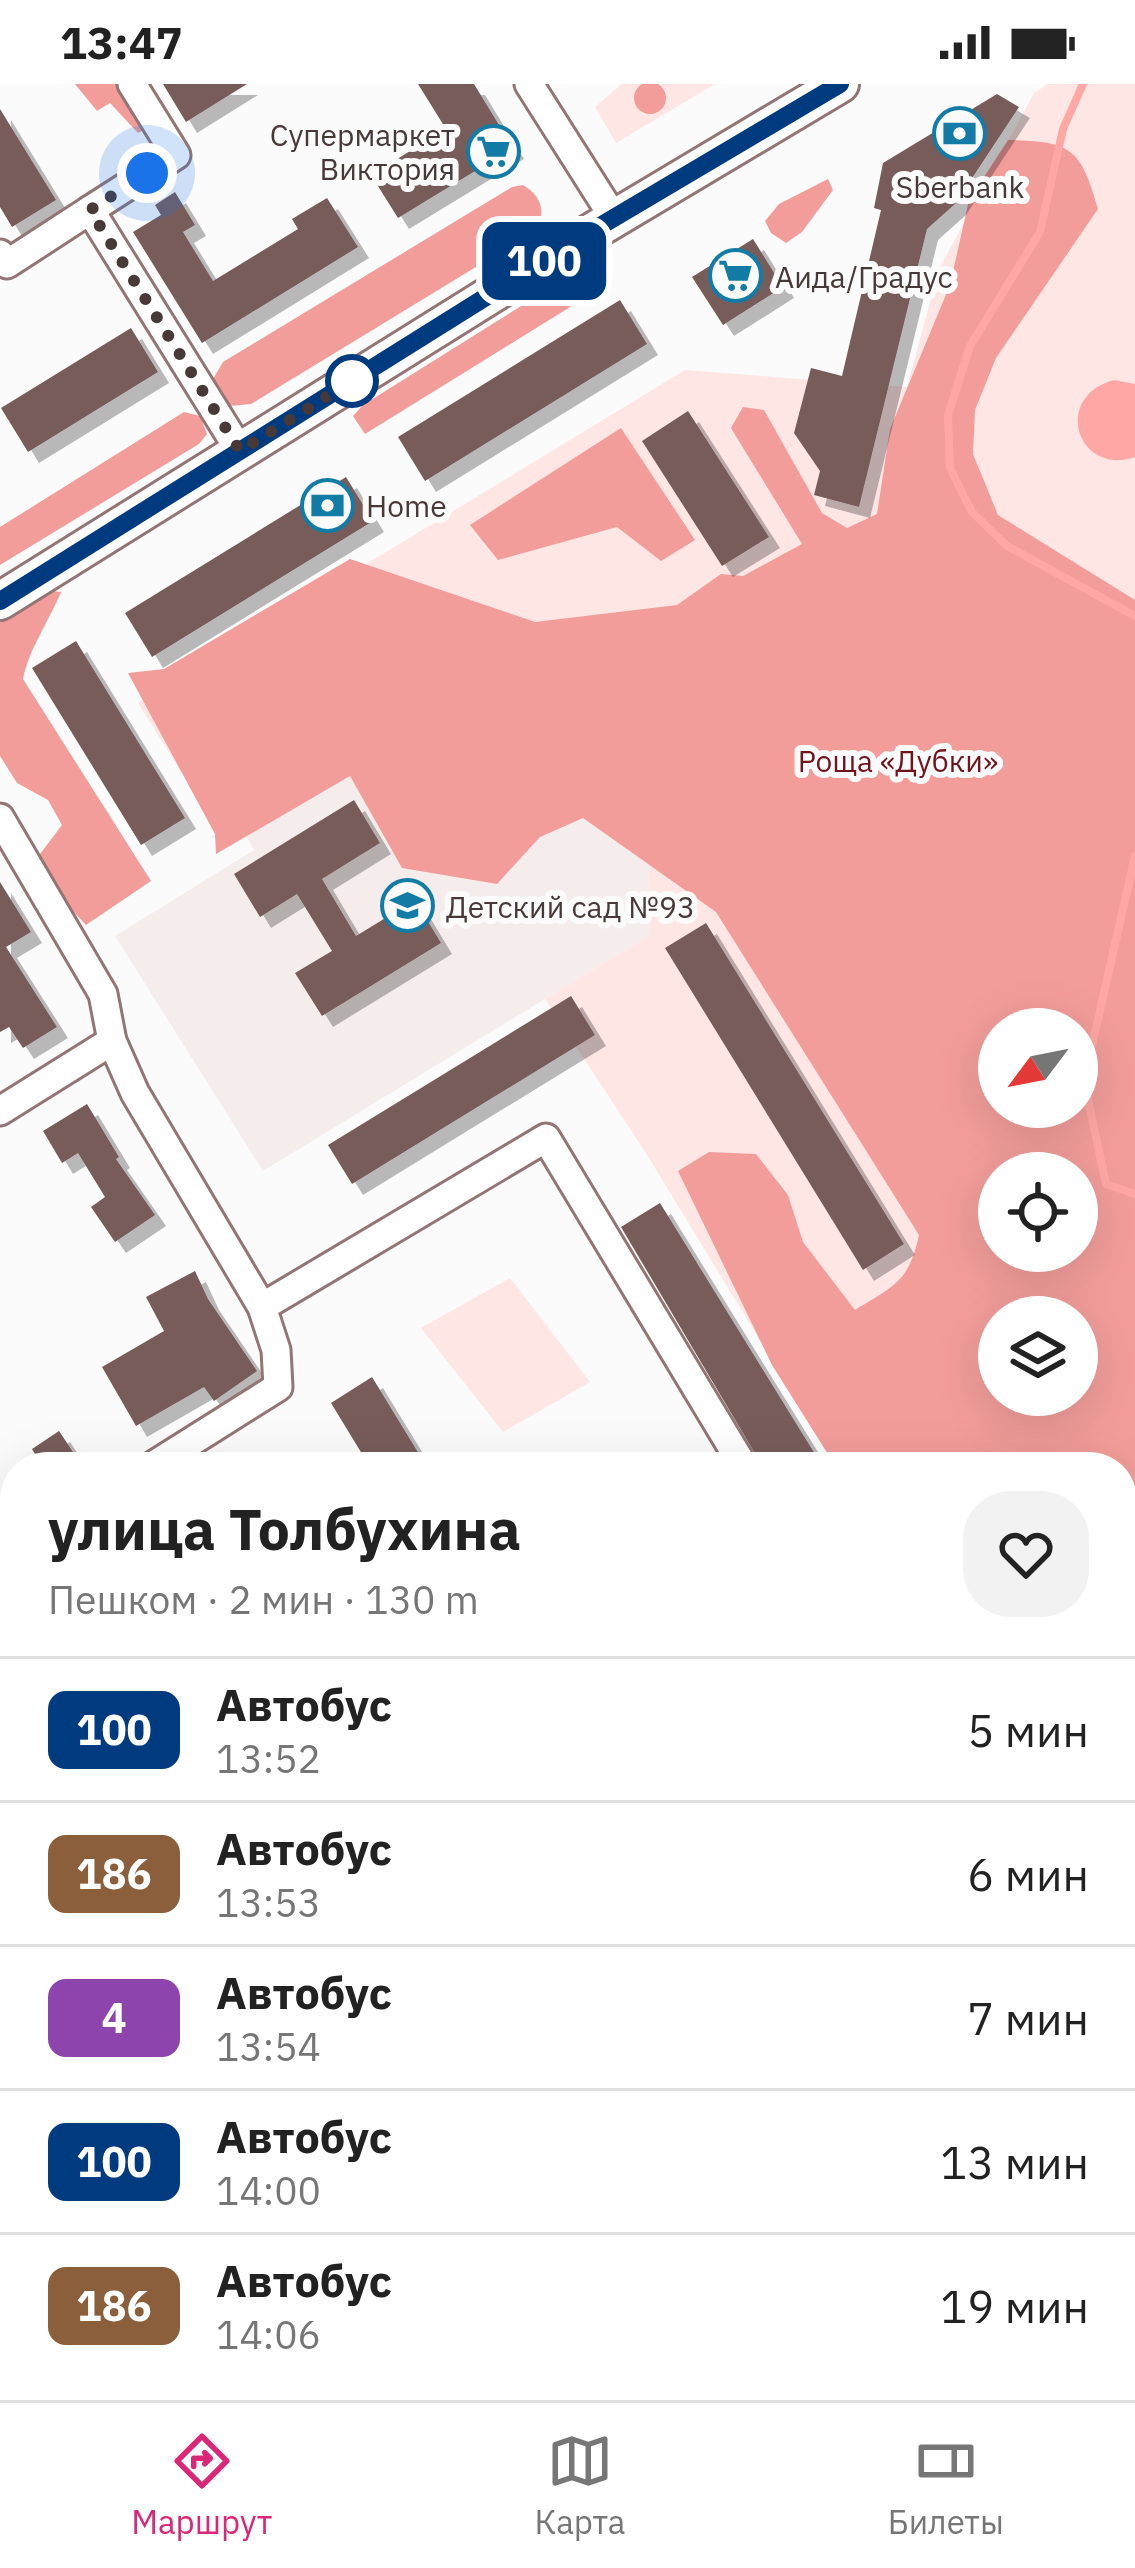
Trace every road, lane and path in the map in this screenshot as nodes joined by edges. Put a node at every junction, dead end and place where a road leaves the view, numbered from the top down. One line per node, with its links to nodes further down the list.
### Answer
1 (132, 84): 4 (street)
2 (529, 84): 5 (street)
3 (840, 84): 5 (main road)
4 (90, 210): 6 (street); 7 (street)
5 (614, 218): 7 (main road)
6 (0, 254)
7 (240, 451): 8 (main road)
8 (0, 601)
9 (0, 818): 10 (street)
10 (112, 1041): 11 (street); 12 (street)
11 (0, 1111)
12 (262, 1307): 13 (street); 14 (street)
13 (175, 1452)
14 (735, 1452)

